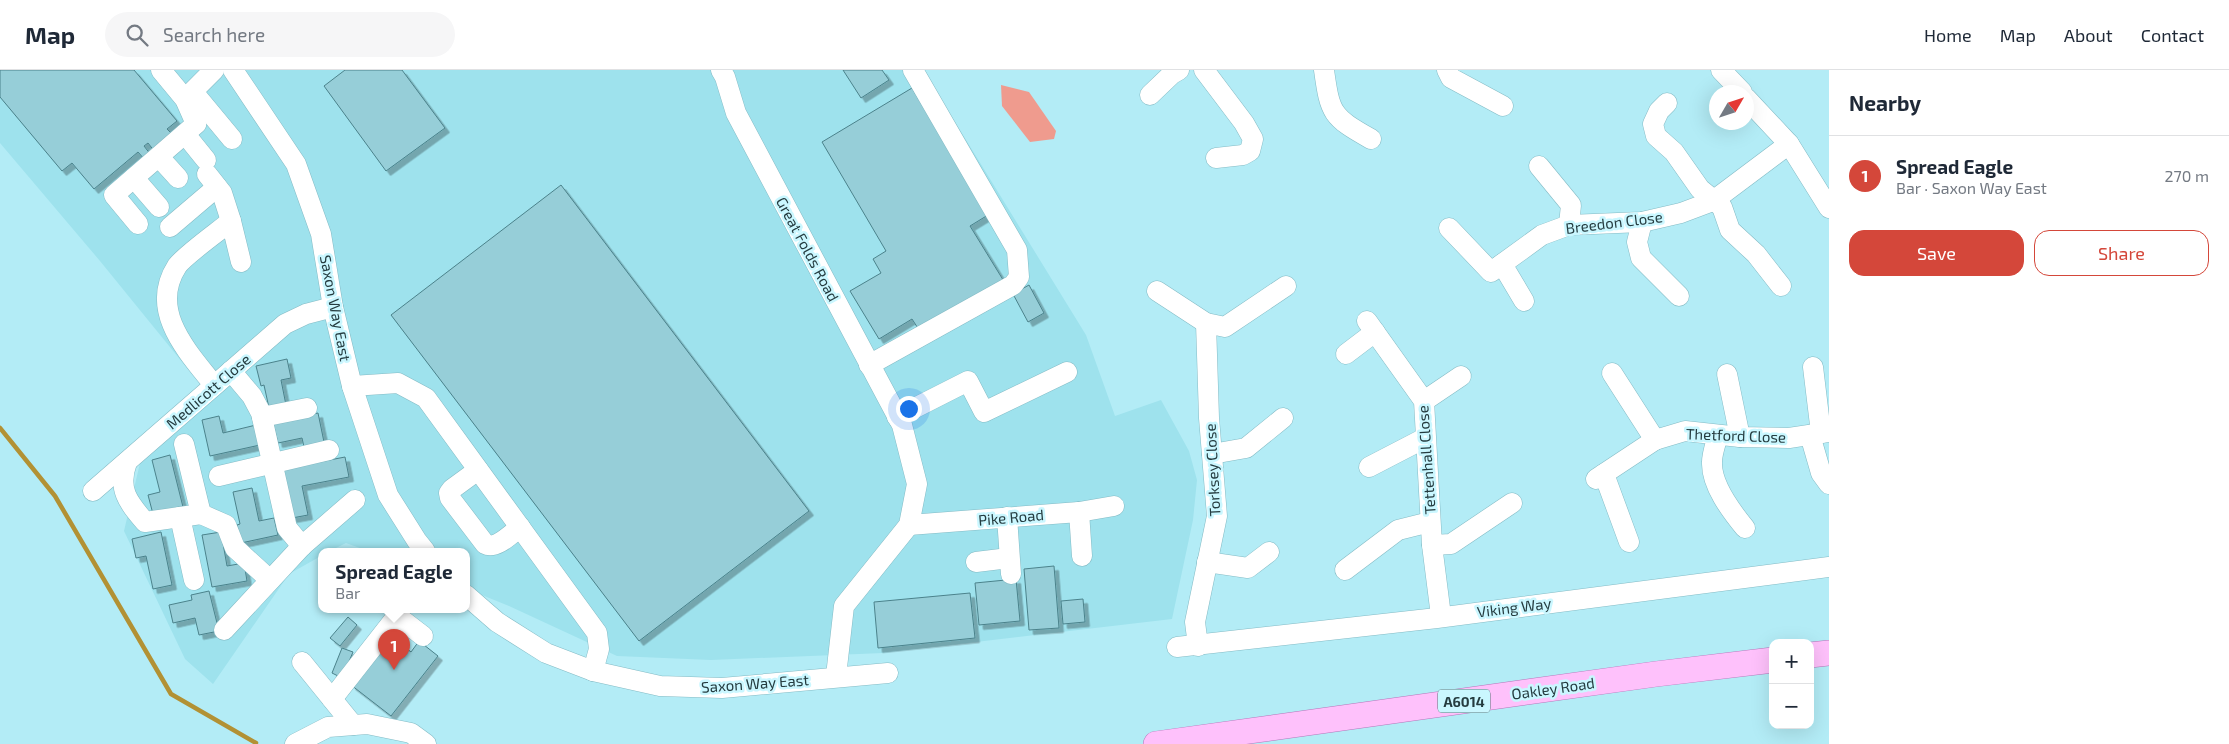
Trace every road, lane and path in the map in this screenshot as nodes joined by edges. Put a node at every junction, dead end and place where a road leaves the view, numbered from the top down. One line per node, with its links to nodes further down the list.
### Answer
1 (161, 70): 12 (street)
2 (214, 70): 12 (street)
3 (232, 70): 43 (street, Saxon Way East)
4 (913, 70): 46 (street)
5 (1179, 70): 13 (street)
6 (1206, 70): 22 (street)
7 (1324, 70): 18 (street)
8 (1447, 70): 15 (street)
9 (1724, 71): 11 (street)
10 (727, 72): 46 (street, Great Folds Road)
11 (1736, 85)
12 (189, 95): 17 (street); 19 (street)
13 (1150, 95)
14 (1667, 103): 27 (street)
15 (1503, 106)
16 (1754, 107): 20 (street)
17 (185, 134): 21 (street); 24 (street)
18 (1371, 138)
19 (232, 139)
20 (1789, 144): 27 (street, Breedon Close); 29 (street)
21 (159, 157): 25 (street); 26 (street)
22 (1216, 158)
23 (1540, 166): 33 (street)
24 (210, 174): 30 (street); 34 (street)
25 (134, 178): 28 (street); 32 (street)
26 (178, 178)
27 (1713, 201): 31 (street, Breedon Close); 39 (street)
28 (159, 207)
29 (1829, 208)
30 (231, 221): 36 (street); 53 (street)
31 (1642, 222): 33 (street, Breedon Close); 41 (street)
32 (138, 224)
33 (1569, 225): 37 (street, Breedon Close)
34 (170, 227)
35 (1448, 228): 37 (street)
36 (241, 262)
37 (1497, 268): 42 (street)
38 (1286, 286): 44 (street)
39 (1781, 286)
40 (1157, 291): 44 (street)
41 (1678, 296)
42 (1524, 301)
43 (334, 307): 48 (street, Medlicott Close); 54 (street, Saxon Way East)
44 (1206, 323): 67 (street, Torksey Close)
45 (1346, 354): 55 (street, Tettenhall Close)
46 (870, 365): 59 (street, Great Folds Road)
47 (1814, 367): 60 (street)
48 (231, 371): 53 (street, Medlicott Close); 57 (street)
49 (1067, 372): 59 (street)
50 (1612, 373): 64 (street)
51 (1727, 374): 62 (street)
52 (1462, 376): 55 (street)
53 (214, 386): 68 (street, Medlicott Close)
54 (352, 386): 71 (street); 89 (street, Saxon Way East)
55 (1424, 400): 63 (street, Tettenhall Close)
56 (307, 408): 57 (street)
57 (262, 417): 69 (street)
58 (1283, 418): 67 (street)
59 (899, 421): 83 (street, Great Folds Road)
60 (1820, 433): 62 (street, Thetford Close); 73 (street)
61 (1718, 435): 62 (street, Thetford Close); 64 (street, Thetford Close); 85 (street)
62 (1740, 437)
63 (1425, 438): 70 (street); 82 (street, Tettenhall Close)
64 (1655, 440): 86 (street, Thetford Close)
65 (184, 444): 79 (street)
66 (329, 450): 69 (street)
67 (1212, 454): 93 (street, Torksey Close)
68 (127, 462): 74 (street, Medlicott Close); 80 (street)
69 (273, 465): 72 (street); 88 (street)
70 (1369, 467)
71 (478, 470): 84 (street); 84 (street)
72 (219, 476)
73 (1829, 484)
74 (93, 491)
75 (355, 500): 88 (street)
76 (1512, 503): 87 (street)
77 (1114, 506): 78 (street, Pike Road)
78 (1079, 512): 81 (street, Pike Road); 91 (street)
79 (201, 514): 80 (street); 97 (street)
80 (180, 517): 96 (street)
81 (1007, 517): 83 (street, Pike Road); 92 (street)
82 (1430, 522): 87 (street, Tettenhall Close); 95 (street)
83 (909, 526): 110 (street)
84 (520, 527): 108 (street)
85 (1745, 528)
86 (1629, 542)
87 (1432, 545): 99 (street, Tettenhall Close)
88 (302, 546): 97 (street)
89 (423, 548)
90 (1269, 552): 93 (street)
91 (1082, 556)
92 (976, 562)
93 (1207, 562): 102 (street, Torksey Close)
94 (1829, 567): 99 (street, Viking Way)
95 (1345, 570)
96 (194, 580)
97 (270, 580): 100 (street)
98 (470, 598): 108 (street, Saxon Way East)
99 (1441, 616): 102 (street, Viking Way)
100 (224, 630)
101 (423, 636): 111 (street)
102 (1198, 646): 103 (street, Viking Way)
103 (1177, 647)
104 (1829, 653): 105 (main road)
105 (1814, 655)
106 (1769, 660): 115 (main road, Oakley Road / A6014)
107 (302, 662): 111 (street)
108 (593, 671): 110 (street, Saxon Way East)
109 (888, 673): 110 (street, Saxon Way East)
110 (836, 676)
111 (332, 699): 112 (street)
112 (352, 725): 113 (street); 114 (street)
113 (295, 744)
114 (426, 744)
115 (1156, 744)

